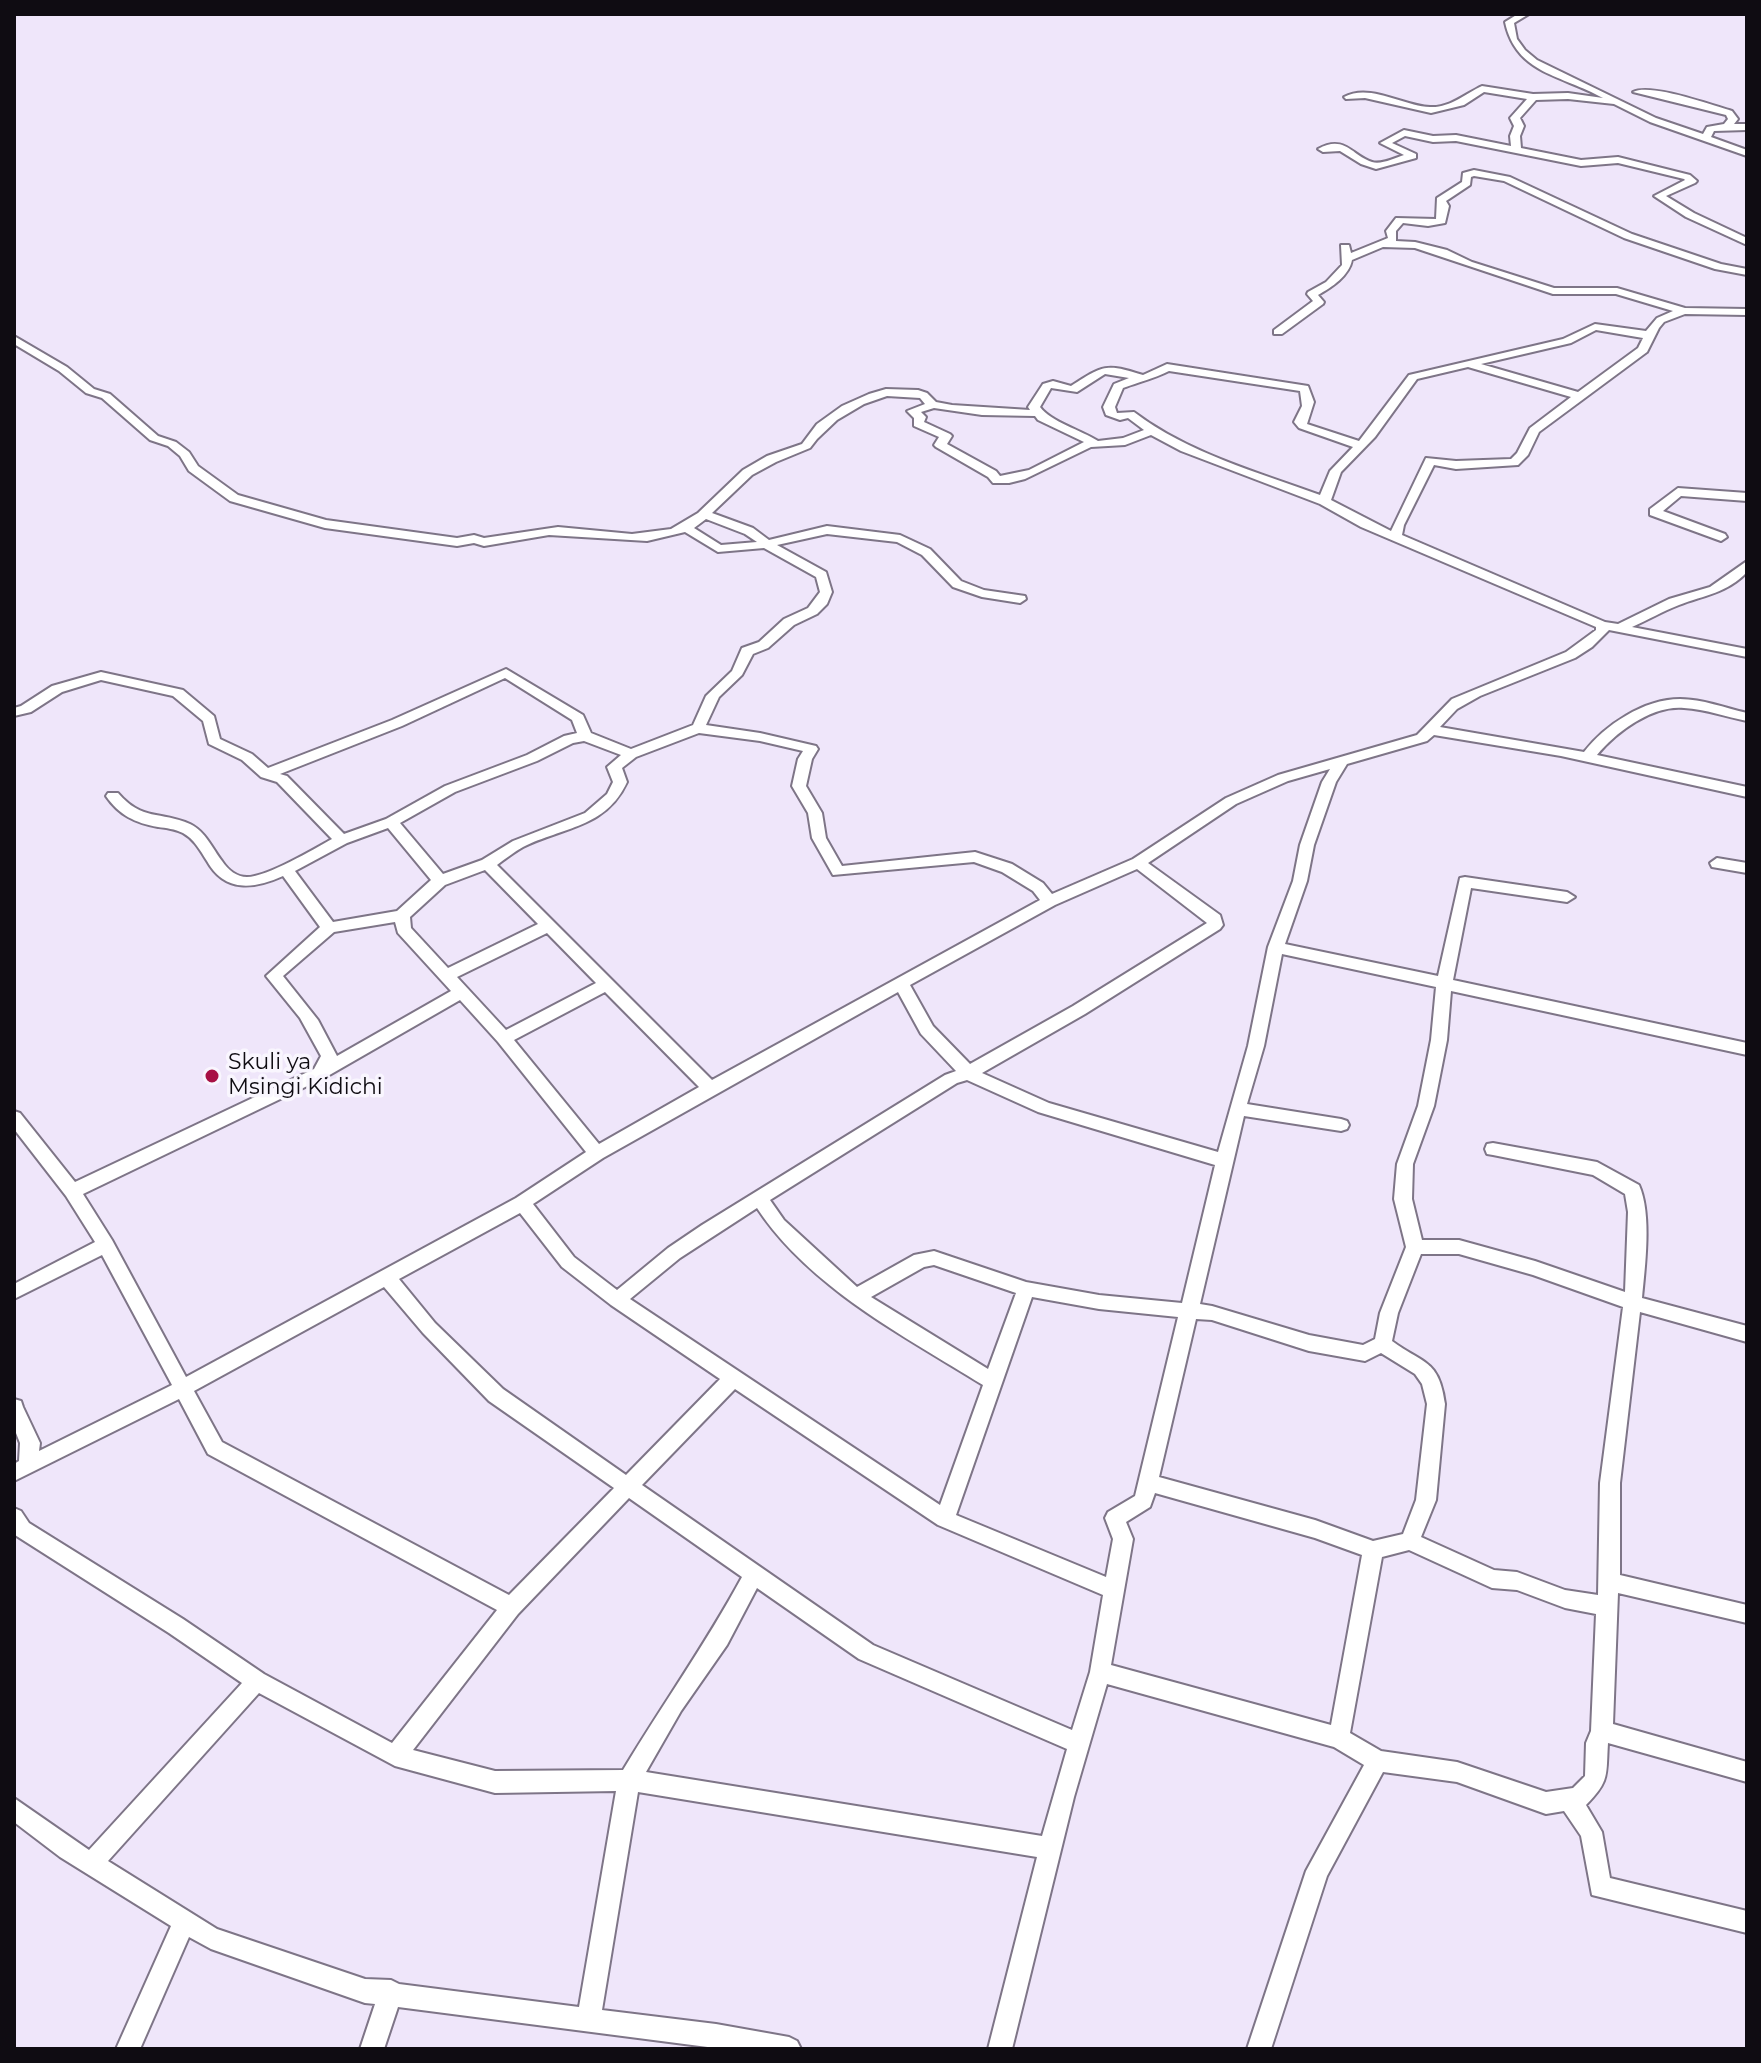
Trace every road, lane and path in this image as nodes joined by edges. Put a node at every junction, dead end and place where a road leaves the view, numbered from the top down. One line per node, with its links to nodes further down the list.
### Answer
1 (1525, 14): 5 (street)
2 (1638, 92): 6 (street)
3 (1349, 97): 4 (street)
4 (1533, 97): 5 (street); 10 (street)
5 (1616, 102): 8 (street)
6 (1727, 126): 7 (street); 8 (street)
7 (1747, 127)
8 (1706, 137): 11 (street)
9 (1323, 149): 10 (street)
10 (1516, 150): 12 (street)
11 (1747, 153)
12 (1747, 242)
13 (1370, 246): 14 (street); 15 (street); 17 (street)
14 (1747, 272)
15 (1684, 311): 16 (street); 18 (street)
16 (1747, 312)
17 (1278, 332)
18 (1648, 335): 20 (street); 22 (street)
19 (14, 339): 31 (street)
20 (1467, 363): 22 (street); 27 (street)
21 (1138, 378): 24 (street); 25 (street); 27 (street)
22 (1582, 397): 32 (street)
23 (933, 405): 24 (street); 26 (street); 30 (street)
24 (1036, 413): 26 (street)
25 (1152, 431): 26 (street); 29 (street)
26 (1091, 443)
27 (1360, 445): 29 (street)
28 (1747, 497): 33 (street)
29 (1324, 501): 32 (street)
30 (705, 514): 31 (street); 34 (street)
31 (686, 528): 34 (street)
32 (1396, 536): 37 (street)
33 (1721, 537)
34 (766, 544): 36 (street); 42 (street)
35 (1746, 566): 38 (street)
36 (1020, 599)
37 (1602, 625): 38 (street); 43 (street)
38 (1620, 628): 39 (street)
39 (1747, 653)
40 (14, 712): 48 (street)
41 (1747, 717): 46 (street)
42 (698, 728): 45 (street); 60 (street)
43 (1431, 730): 46 (street); 47 (street)
44 (585, 736): 45 (street); 48 (street); 51 (street)
45 (631, 754): 55 (street)
46 (1587, 758): 49 (street)
47 (1342, 761): 53 (street); 64 (street)
48 (266, 774): 52 (street)
49 (1747, 792)
50 (113, 796): 57 (street)
51 (391, 822): 52 (street); 58 (street)
52 (342, 840): 57 (street)
53 (1138, 863): 60 (street); 73 (street)
54 (1717, 863): 56 (street)
55 (487, 864): 58 (street); 62 (street)
56 (1747, 868)
57 (286, 869): 63 (street)
58 (440, 881): 61 (street)
59 (1567, 897): 68 (street)
60 (1050, 901): 67 (street)
61 (402, 915): 63 (street); 65 (street)
62 (548, 926): 65 (street); 66 (street)
63 (329, 928): 72 (street)
64 (1276, 947): 68 (street); 75 (street)
65 (447, 975): 69 (street)
66 (608, 984): 70 (street); 74 (street)
67 (902, 985): 73 (street); 74 (street)
68 (1444, 985): 71 (street); 85 (street)
69 (460, 993): 70 (street); 72 (street)
70 (504, 1038): 79 (street)
71 (1747, 1049)
72 (320, 1073): 81 (street)
73 (968, 1073): 80 (street); 82 (street)
74 (710, 1088): 79 (street)
75 (1237, 1109): 77 (street); 80 (street)
76 (14, 1117): 81 (street)
77 (1341, 1125)
78 (1493, 1149): 91 (street)
79 (597, 1153): 83 (street)
80 (1225, 1161): 92 (street)
81 (72, 1191): 84 (street)
82 (760, 1198): 89 (street); 90 (street)
83 (522, 1203): 86 (street); 90 (street)
84 (106, 1245): 88 (street); 97 (street)
85 (1415, 1247): 91 (street); 94 (street)
86 (386, 1276): 97 (street); 101 (street)
87 (1026, 1289): 89 (street); 92 (street); 96 (street)
88 (14, 1292)
89 (856, 1297): 96 (street)
90 (617, 1300): 95 (street)
91 (1633, 1303): 93 (street); 107 (street)
92 (1192, 1310): 94 (street); 100 (street)
93 (1747, 1334)
94 (1383, 1343): 104 (street)
95 (733, 1378): 101 (street); 103 (street)
96 (992, 1381): 103 (street)
97 (181, 1389): 99 (street); 110 (street)
98 (14, 1407): 99 (street)
99 (21, 1469)
100 (1148, 1483): 105 (street); 108 (street)
101 (627, 1488): 106 (street); 110 (street)
102 (14, 1517): 113 (street)
103 (945, 1519): 108 (street)
104 (1410, 1541): 105 (street); 109 (street)
105 (1373, 1550): 115 (street)
106 (754, 1574): 116 (street); 120 (street)
107 (1610, 1582): 109 (street); 111 (street)
108 (1115, 1590): 112 (street)
109 (1606, 1606): 114 (street)
110 (511, 1607): 117 (street)
111 (1747, 1614)
112 (1100, 1672): 115 (street); 116 (street)
113 (257, 1681): 117 (street); 124 (street)
114 (1602, 1731): 119 (street); 121 (street)
115 (1339, 1738): 118 (street)
116 (1078, 1743): 123 (street)
117 (395, 1756): 120 (street)
118 (1378, 1761): 121 (street); 134 (street)
119 (1747, 1772)
120 (629, 1780): 123 (street); 128 (street)
121 (1569, 1799): 126 (street)
122 (14, 1809): 124 (street)
123 (1050, 1848): 133 (street)
124 (92, 1863): 125 (street)
125 (185, 1921): 127 (street); 130 (street)
126 (1747, 1922)
127 (391, 1992): 128 (street); 131 (street)
128 (588, 2021): 129 (street)
129 (715, 2043): 132 (street)
130 (128, 2049)
131 (372, 2049)
132 (789, 2049)
133 (1000, 2049)
134 (1259, 2049)

